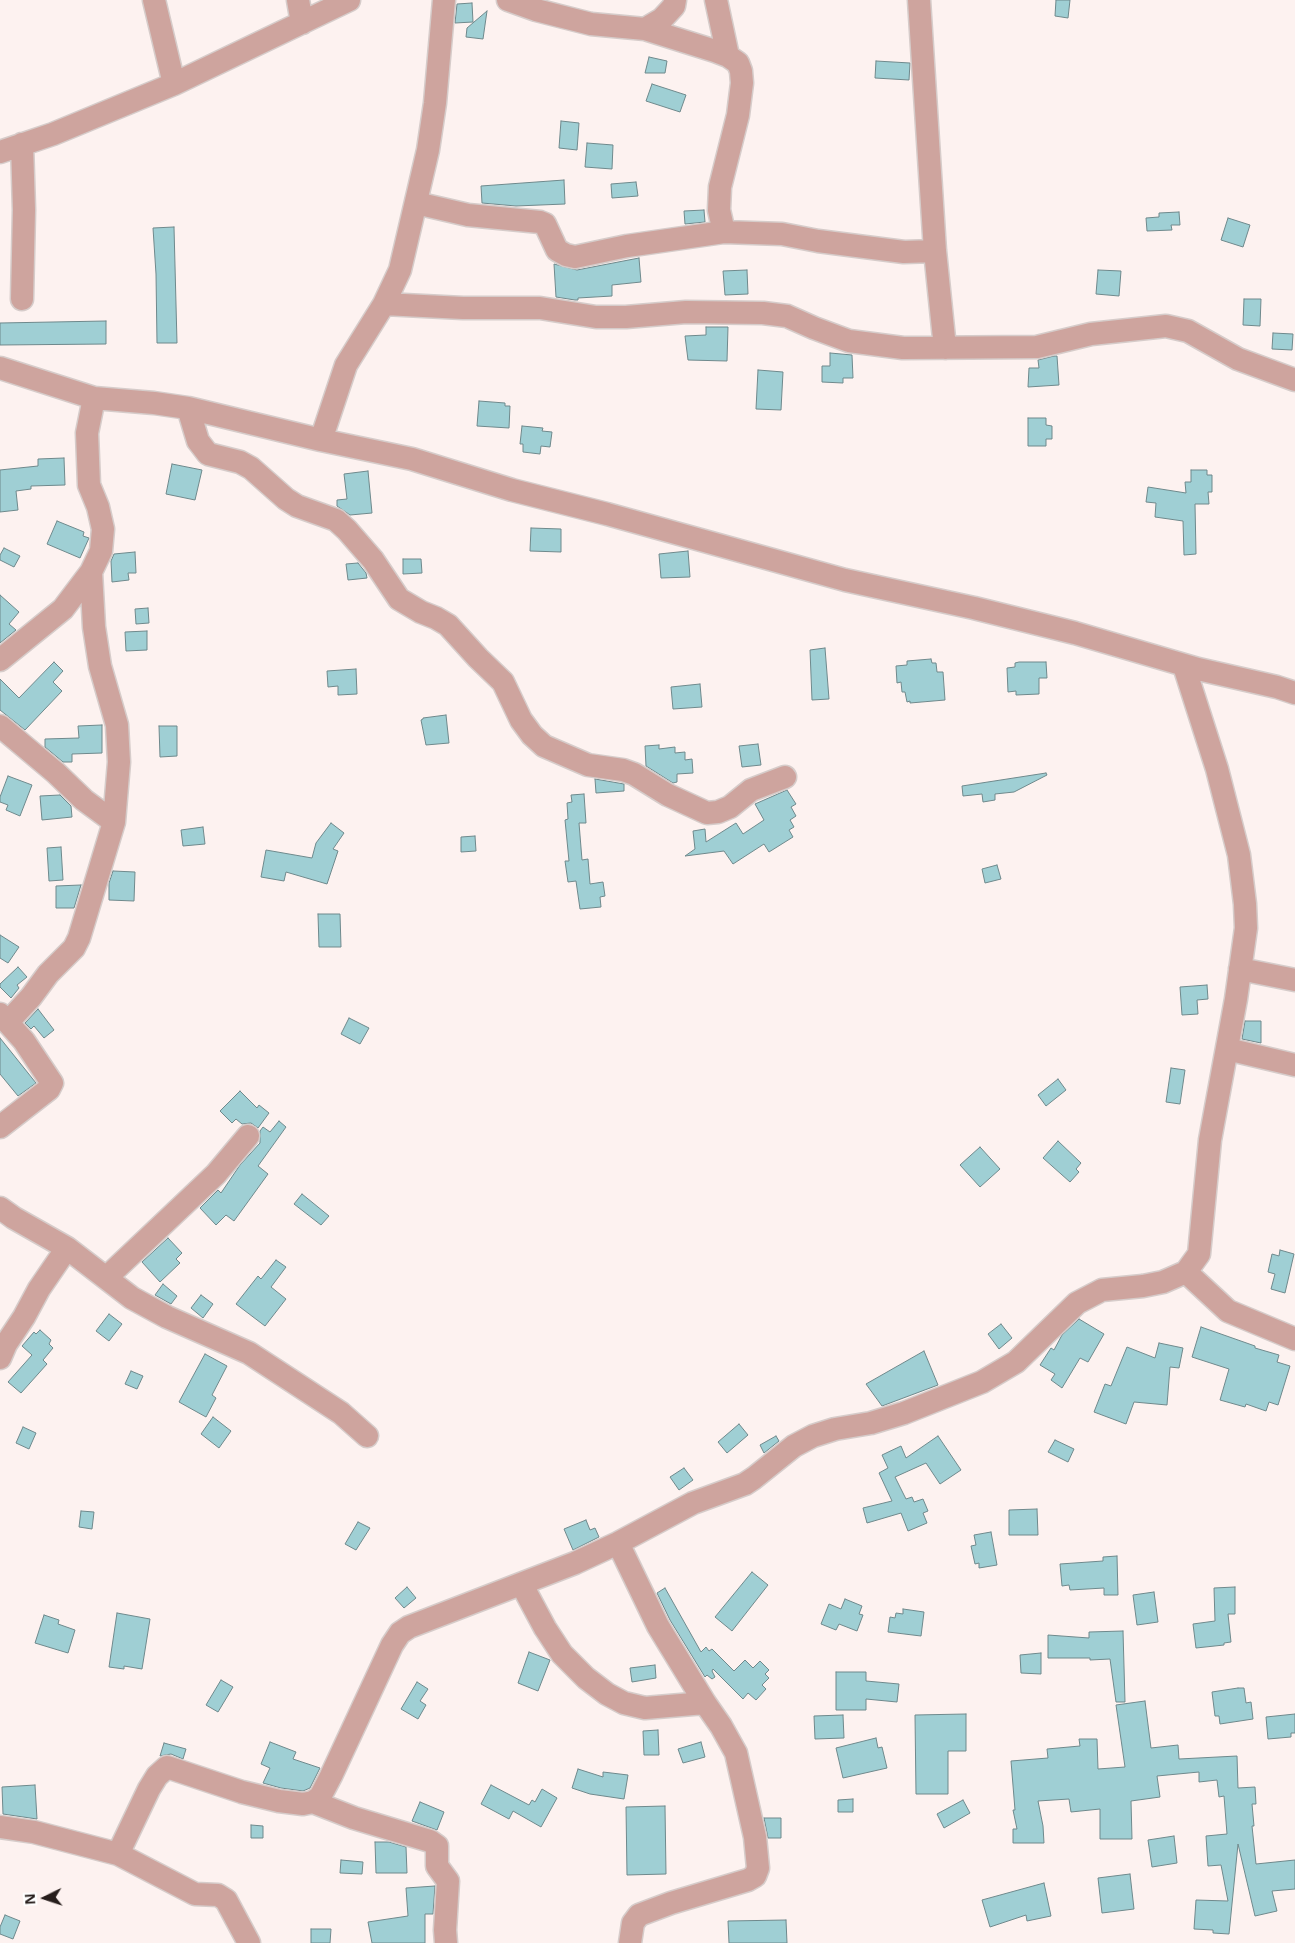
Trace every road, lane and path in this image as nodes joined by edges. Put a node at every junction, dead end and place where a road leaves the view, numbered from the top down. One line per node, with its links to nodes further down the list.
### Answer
1 (154, 0): 12 (street)
2 (298, 0): 9 (street)
3 (350, 0): 9 (street)
4 (444, 0): 15 (street)
5 (508, 0): 10 (street)
6 (675, 0): 10 (street)
7 (716, 0): 11 (street)
8 (919, 0): 17 (street)
9 (302, 23): 12 (street)
10 (645, 29): 11 (street)
11 (728, 56): 16 (street)
12 (174, 84): 13 (street)
13 (22, 144): 14 (street); 18 (street)
14 (0, 152)
15 (416, 203): 16 (street); 19 (street)
16 (724, 232): 17 (street)
17 (935, 251): 20 (street)
18 (22, 299)
19 (384, 304): 20 (street); 25 (street)
20 (945, 348): 22 (street)
21 (0, 368): 23 (street)
22 (1295, 380)
23 (94, 398): 24 (street); 26 (street)
24 (188, 408): 25 (street); 31 (street)
25 (320, 440): 28 (street)
26 (91, 572): 27 (street); 32 (street)
27 (0, 660)
28 (1184, 666): 29 (street); 33 (street)
29 (1295, 693)
30 (0, 726): 32 (street)
31 (786, 777)
32 (114, 822): 35 (street)
33 (1240, 968): 34 (street); 36 (street)
34 (1295, 980)
35 (4, 1018): 38 (street)
36 (1227, 1049): 37 (street); 42 (street)
37 (1295, 1065)
38 (0, 1128)
39 (248, 1136): 43 (street)
40 (0, 1208): 41 (street)
41 (67, 1248): 43 (street); 45 (street)
42 (1186, 1272): 44 (street); 47 (street)
43 (106, 1278): 46 (street)
44 (1295, 1339)
45 (0, 1358)
46 (367, 1436)
47 (618, 1543): 48 (street); 49 (street)
48 (522, 1585): 49 (street); 50 (street)
49 (705, 1703): 55 (street)
50 (313, 1802): 52 (street); 54 (street)
51 (0, 1827): 52 (street)
52 (118, 1854): 53 (street)
53 (249, 1943)
54 (446, 1943)
55 (630, 1943)

